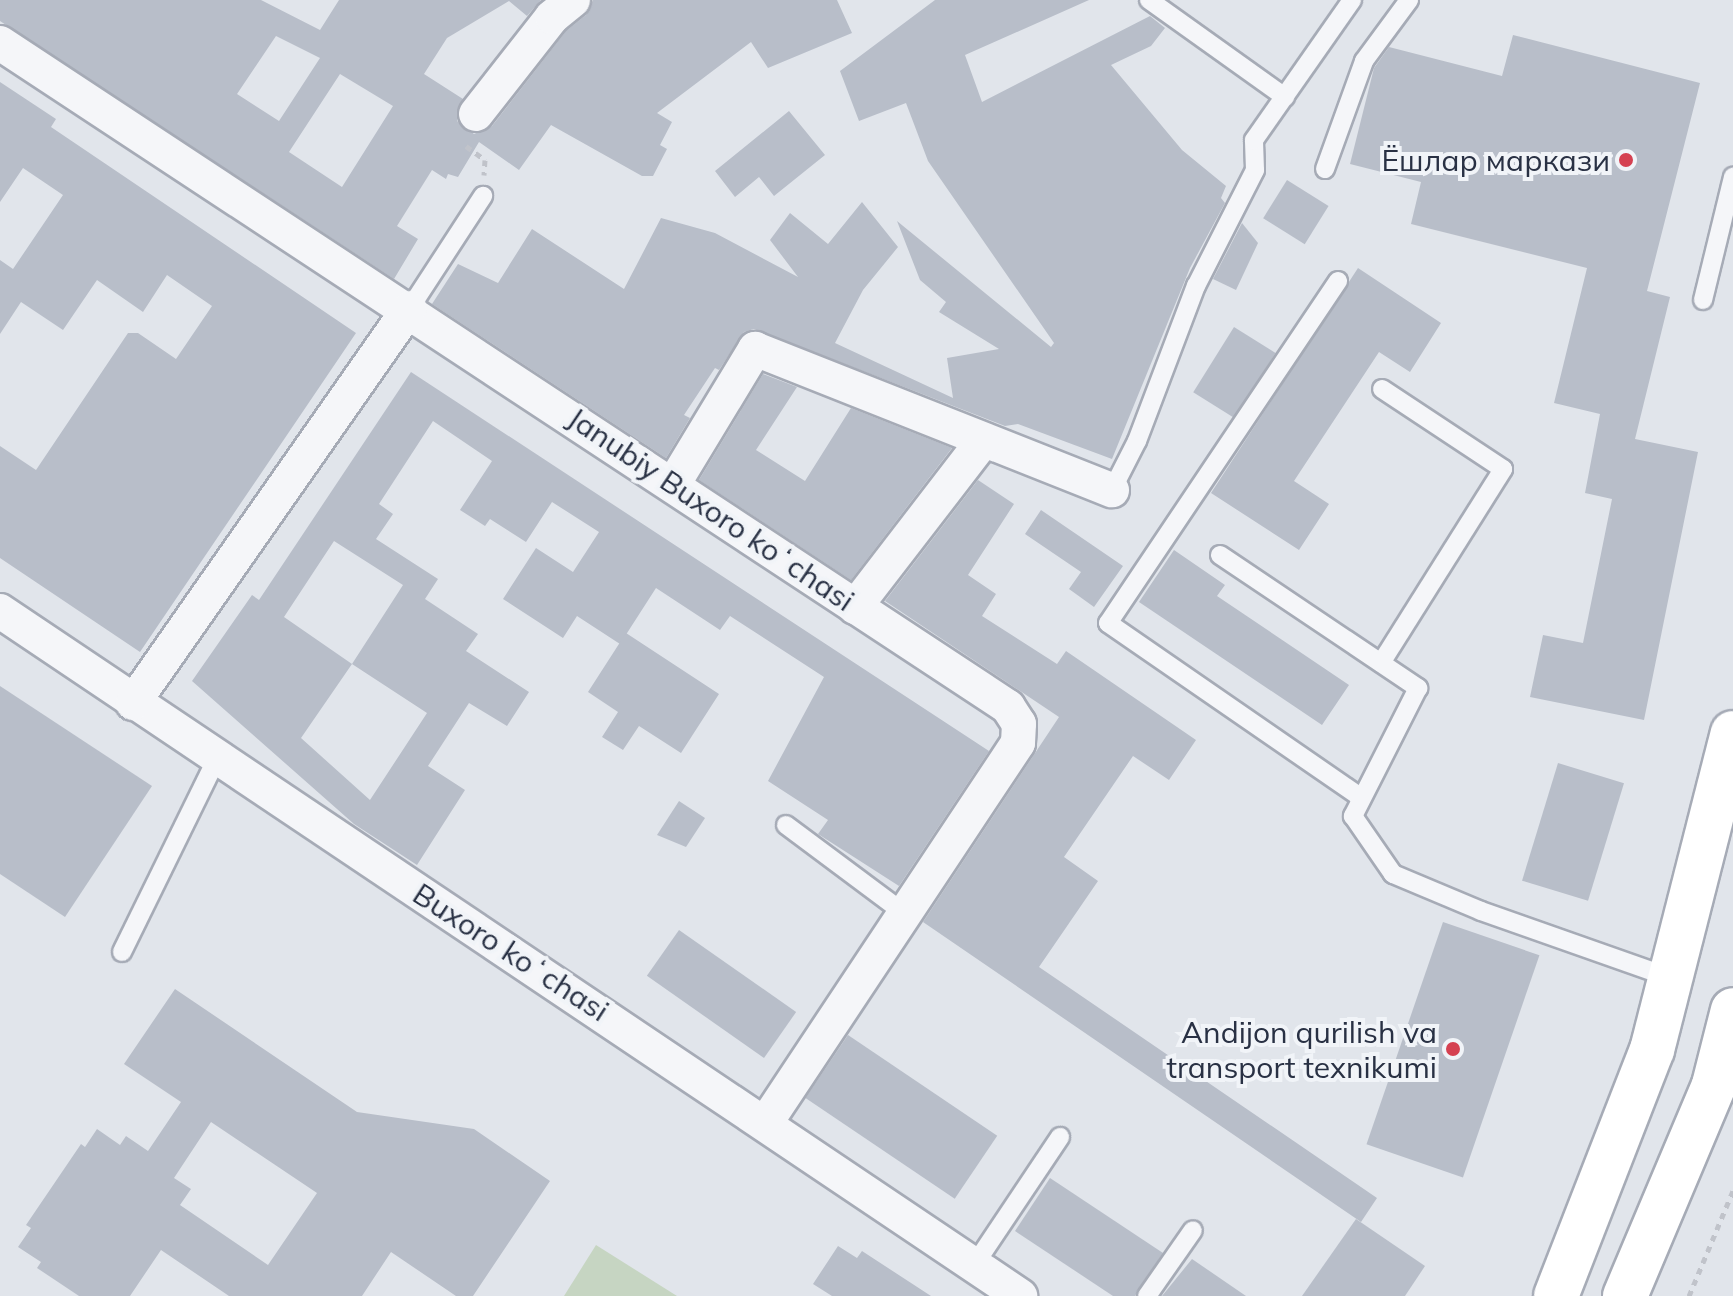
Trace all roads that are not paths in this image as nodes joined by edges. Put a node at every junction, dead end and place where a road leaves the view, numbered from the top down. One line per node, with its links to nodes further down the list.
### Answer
1 (573, 0): 7 (street)
2 (1149, 0): 6 (lane)
3 (1352, 0): 6 (lane)
4 (1409, 0): 8 (lane)
5 (0, 43): 13 (street, Janubiy Buxoro koʻchasi)
6 (1285, 97): 17 (lane)
7 (476, 114)
8 (1325, 169)
9 (1733, 180): 12 (lane)
10 (483, 196): 13 (lane)
11 (1338, 281): 25 (lane)
12 (1703, 300)
13 (410, 308): 16 (street, Janubiy Buxoro koʻchasi); 22 (street)
14 (1382, 389): 21 (lane)
15 (982, 442): 16 (street); 17 (street); 19 (street)
16 (674, 483): 19 (street, Janubiy Buxoro koʻchasi)
17 (1112, 490)
18 (1220, 555): 21 (lane)
19 (855, 607): 27 (street, Janubiy Buxoro koʻchasi)
20 (0, 611): 22 (street, Buxoro koʻchasi)
21 (1381, 663): 25 (lane)
22 (133, 703): 24 (street, Buxoro koʻchasi)
23 (1733, 733): 29 (main road)
24 (217, 758): 28 (lane); 32 (street, Buxoro koʻchasi)
25 (1362, 798): 29 (lane)
26 (786, 825): 27 (lane)
27 (904, 913): 32 (street, Janubiy Buxoro koʻchasi)
28 (122, 952)
29 (1671, 978): 38 (main road)
30 (1733, 1010): 31 (main road)
31 (1723, 1089): 39 (main road)
32 (767, 1121): 35 (street, Buxoro koʻchasi)
33 (1060, 1137): 35 (lane)
34 (1193, 1230): 37 (lane)
35 (975, 1264): 36 (street, Buxoro koʻchasi)
36 (1020, 1296)
37 (1147, 1296)
38 (1556, 1296)
39 (1625, 1296)

